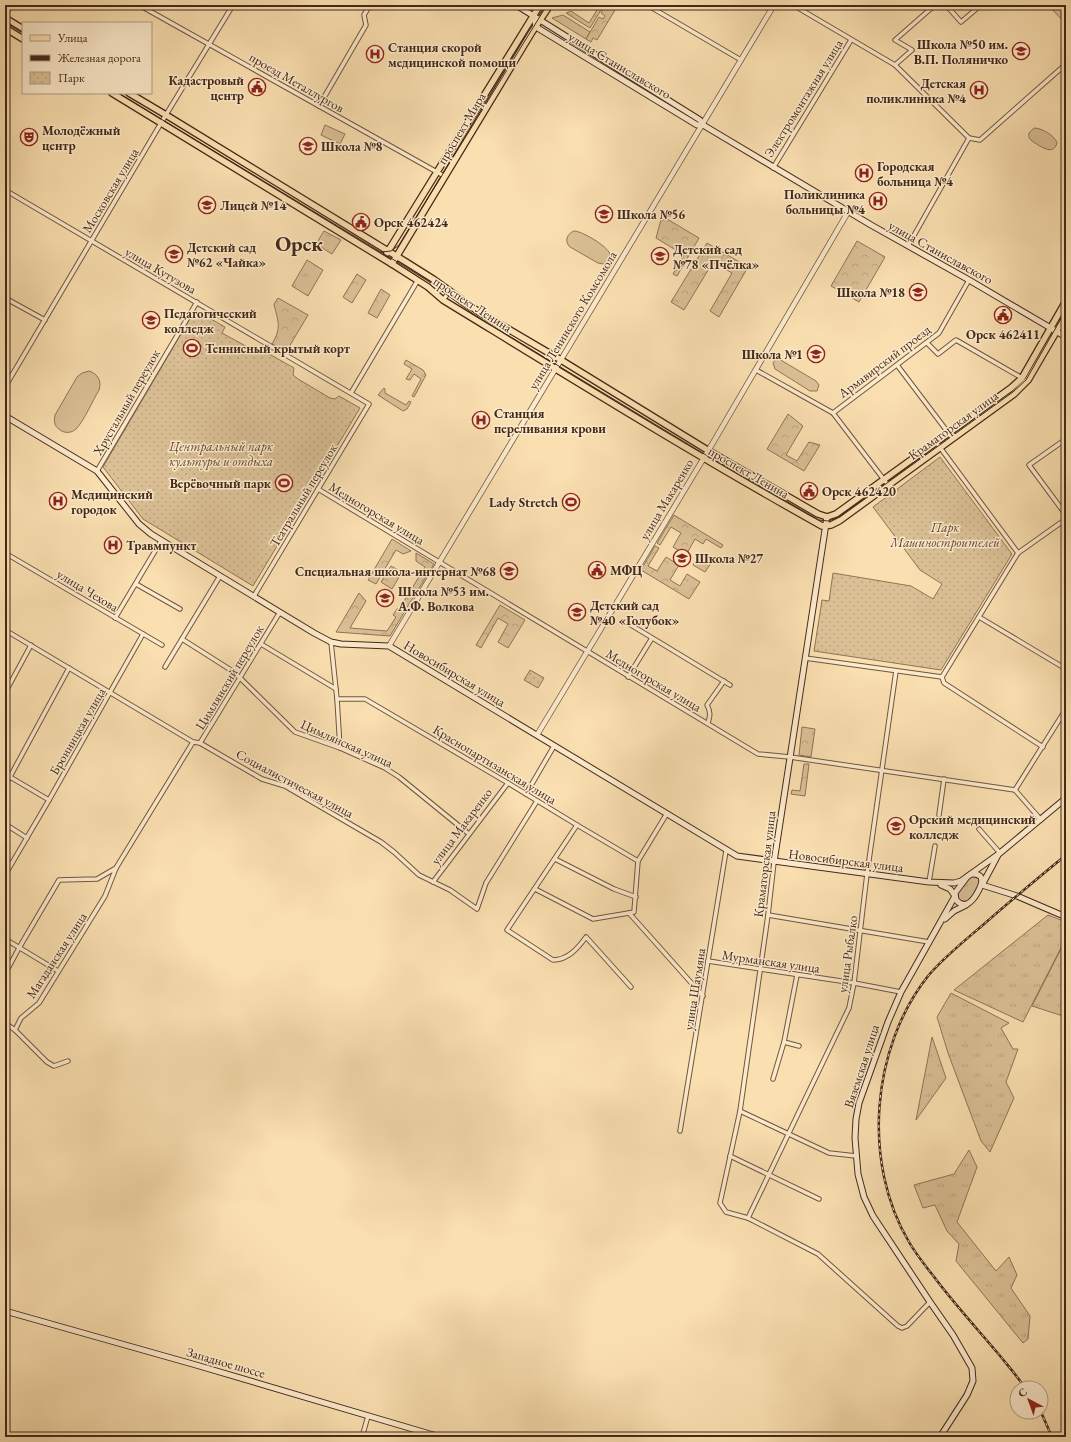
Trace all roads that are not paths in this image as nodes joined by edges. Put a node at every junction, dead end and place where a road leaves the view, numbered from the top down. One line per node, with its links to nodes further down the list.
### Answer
1 (11, 5): 15 (street)
2 (139, 5): 22 (street, проезд Металлургов)
3 (233, 5): 22 (street, Московская улица)
4 (370, 5): 32 (street)
5 (516, 5): 14 (main road, улица Станиславского)
6 (540, 5): 14 (main road, проспект Мира)
7 (550, 5): 16 (main road, проспект Мира)
8 (647, 5): 23 (street)
9 (774, 5): 23 (street, улица Ленинского Комсомола)
10 (793, 5): 21 (street)
11 (935, 5): 26 (street)
12 (946, 5): 13 (street)
13 (981, 5)
14 (534, 16): 16 (main road, улица Станиславского); 17 (main road); 24 (main road, проспект Мира)
15 (5, 17): 19 (main road)
16 (540, 20): 17 (main road, проспект Мира); 37 (main road, улица Станиславского)
17 (536, 27): 27 (main road, проспект Мира); 37 (main road, улица Станиславского)
18 (5, 28): 20 (main road)
19 (22, 28)
20 (22, 38)
21 (851, 40): 26 (street); 43 (street, Электромонтажная улица)
22 (210, 44): 32 (street, проезд Металлургов); 34 (street, Московская улица)
23 (741, 60): 37 (street, улица Ленинского Комсомола)
24 (503, 64): 27 (street); 28 (main road, проспект Мира)
25 (1066, 64): 38 (street)
26 (895, 65): 38 (street)
27 (510, 68): 29 (main road, проспект Мира)
28 (496, 76): 29 (street); 33 (main road, проспект Мира)
29 (503, 80): 35 (main road, проспект Мира)
30 (114, 94): 36 (main road, проспект Ленина)
31 (131, 94): 34 (main road, проспект Ленина)
32 (319, 106): 44 (street, проезд Металлургов)
33 (475, 110): 35 (street); 40 (main road, проспект Мира)
34 (166, 114): 36 (street, Московская улица); 39 (main road, проспект Ленина)
35 (482, 114): 42 (main road, проспект Мира)
36 (161, 123): 41 (main road, проспект Ленина); 56 (street, Московская улица)
37 (703, 125): 43 (main road, улица Станиславского); 87 (street, улица Ленинского Комсомола)
38 (969, 138): 57 (street)
39 (233, 156): 41 (street); 46 (main road, проспект Ленина)
40 (444, 161): 42 (street); 44 (main road, проспект Мира)
41 (229, 164): 48 (main road, проспект Ленина)
42 (451, 165): 45 (main road, проспект Мира)
43 (773, 168): 53 (main road, улица Станиславского)
44 (437, 172): 45 (street, проезд Металлургов); 49 (main road, проспект Мира)
45 (444, 176): 51 (main road, проспект Мира)
46 (284, 188): 48 (street); 50 (main road, проспект Ленина)
47 (5, 190): 56 (street, улица Кутузова)
48 (280, 194): 52 (main road, проспект Ленина)
49 (422, 195): 51 (street); 58 (main road, проспект Мира)
50 (303, 199): 52 (street); 54 (main road, проспект Ленина)
51 (430, 200): 59 (main road, проспект Мира)
52 (299, 206): 55 (main road, проспект Ленина)
53 (848, 212): 57 (main road, улица Станиславского); 92 (street, улица Макаренко)
54 (331, 216): 55 (street); 58 (main road, проспект Ленина)
55 (327, 223): 60 (main road, проспект Ленина)
56 (92, 240): 70 (street, улица Кутузова); 74 (street, Московская улица)
57 (908, 246): 64 (main road, улица Станиславского)
58 (389, 251): 59 (main road, проспект Ленина); 60 (main road, проспект Мира)
59 (397, 256): 61 (main road, проспект Мира); 62 (main road, проспект Ленина)
60 (384, 258): 61 (main road, проспект Ленина)
61 (392, 264): 63 (main road, проспект Ленина)
62 (433, 279): 65 (street); 66 (main road, проспект Ленина)
63 (418, 280): 65 (main road, проспект Ленина); 97 (street)
64 (969, 280): 76 (main road, улица Станиславского); 83 (street, Армавирский проезд)
65 (428, 287): 68 (main road, проспект Ленина)
66 (449, 292): 68 (street); 71 (main road, проспект Ленина)
67 (5, 298): 74 (street)
68 (443, 300): 73 (main road, проспект Ленина)
69 (1066, 301): 76 (main road, Краматорская улица)
70 (197, 302): 97 (street, улица Кутузова); 115 (street, Хрустальный переулок)
71 (479, 312): 73 (street); 75 (main road, проспект Ленина)
72 (1066, 315): 78 (main road, Краматорская улица)
73 (474, 319): 77 (main road, проспект Ленина)
74 (45, 320): 95 (street, Московская улица)
75 (494, 321): 77 (street); 79 (main road, проспект Ленина)
76 (1050, 327): 78 (main road, улица Станиславского); 85 (main road, Краматорская улица)
77 (489, 328): 82 (main road, проспект Ленина)
78 (1056, 332): 80 (main road, улица Станиславского); 86 (main road, Краматорская улица)
79 (517, 334): 81 (main road, проспект Ленина); 82 (street)
80 (1066, 337)
81 (524, 339): 84 (street); 87 (main road, проспект Ленина)
82 (512, 342): 84 (main road, проспект Ленина)
83 (927, 343): 90 (street, Армавирский проезд); 93 (street)
84 (520, 347): 91 (main road, проспект Ленина)
85 (1039, 348): 86 (street); 88 (main road, Краматорская улица)
86 (1045, 352): 89 (main road, Краматорская улица)
87 (561, 360): 91 (street, улица Ленинского Комсомола); 100 (main road, проспект Ленина)
88 (1032, 360): 89 (street); 93 (main road, Краматорская улица)
89 (1038, 363): 94 (main road, Краматорская улица)
90 (897, 365): 102 (street, Армавирский проезд); 106 (street)
91 (556, 369): 101 (main road, проспект Ленина); 132 (street, улица Ленинского Комсомола)
92 (756, 370): 102 (street); 112 (street, улица Макаренко)
93 (1022, 378): 94 (street); 96 (main road, Краматорская улица)
94 (1028, 380): 98 (main road, Краматорская улица)
95 (5, 387)
96 (1010, 389): 98 (street); 104 (main road, Краматорская улица)
97 (351, 393): 99 (street, улица Кутузова)
98 (1014, 394): 105 (main road, Краматорская улица)
99 (369, 404): 120 (street, Театральный переулок)
100 (633, 404): 101 (street); 112 (main road, проспект Ленина)
101 (628, 413): 114 (main road, проспект Ленина)
102 (833, 413): 118 (street)
103 (5, 416): 115 (main road, Новосибирская улица)
104 (974, 416): 105 (street); 106 (main road, Краматорская улица)
105 (977, 421): 107 (main road, Краматорская улица)
106 (950, 432): 107 (street); 109 (main road, Краматорская улица)
107 (954, 438): 111 (main road, Краматорская улица)
108 (1066, 439): 125 (street)
109 (936, 442): 110 (main road, Краматорская улица); 111 (street)
110 (928, 448): 113 (street); 118 (main road, Краматорская улица)
111 (941, 448): 113 (main road, Краматорская улица); 131 (street)
112 (708, 450): 114 (street, улица Макаренко); 116 (main road, проспект Ленина)
113 (932, 454): 119 (main road, Краматорская улица)
114 (704, 458): 117 (main road, проспект Ленина); 150 (street, улица Макаренко)
115 (97, 471): 129 (main road, Новосибирская улица)
116 (744, 471): 117 (street); 121 (main road, проспект Ленина)
117 (740, 479): 122 (main road, проспект Ленина)
118 (884, 480): 119 (street); 123 (main road, Краматорская улица)
119 (888, 485): 124 (main road, Краматорская улица)
120 (318, 489): 132 (street, Медногорская улица); 135 (street, Театральный переулок)
121 (775, 489): 122 (street); 126 (main road, проспект Ленина)
122 (771, 497): 128 (main road, проспект Ленина)
123 (847, 506): 124 (street); 126 (main road, Краматорская улица)
124 (851, 512): 128 (main road, Краматорская улица)
125 (1066, 515)
126 (827, 517): 128 (main road, Краматорская улица)
127 (1066, 519): 131 (street)
128 (826, 526): 151 (main road, Краматорская улица)
129 (161, 541): 133 (main road, Новосибирская улица); 134 (street)
130 (5, 553): 139 (street, улица Чехова)
131 (1018, 553): 138 (street)
132 (440, 562): 149 (street, улица Ленинского Комсомола); 150 (street, Медногорская улица)
133 (220, 576): 135 (main road, Новосибирская улица); 144 (street)
134 (136, 584): 136 (street); 139 (street)
135 (254, 596): 137 (main road, Новосибирская улица)
136 (180, 609)
137 (280, 612): 145 (main road, Новосибирская улица); 146 (street, Цимлянский переулок)
138 (979, 617): 154 (street); 157 (street)
139 (115, 618): 142 (street, улица Чехова)
140 (626, 622): 143 (street)
141 (5, 630): 147 (street)
142 (143, 634): 148 (street, улица Чехова); 163 (street, Бронницкая улица)
143 (652, 638): 156 (street); 159 (street)
144 (182, 639): 152 (street); 158 (street, Цимлянская улица)
145 (331, 642): 149 (main road, Новосибирская улица); 161 (street)
146 (261, 644): 158 (street, Цимлянский переулок); 161 (street)
147 (31, 645): 153 (street); 162 (street)
148 (162, 645)
149 (389, 646): 167 (main road, Новосибирская улица)
150 (587, 651): 156 (street, Медногорская улица); 167 (street, улица Макаренко)
151 (805, 658): 155 (street); 173 (main road, Краматорская улица)
152 (165, 667)
153 (69, 668): 163 (street); 176 (street)
154 (1066, 669)
155 (896, 671): 157 (street); 174 (street, улица Рыбалко)
156 (628, 677): 166 (street, Медногорская улица)
157 (942, 677): 171 (street)
158 (240, 679): 169 (street, Цимлянский переулок); 172 (street, Цимлянская улица)
159 (724, 681): 160 (street); 166 (street)
160 (730, 685)
161 (336, 689): 164 (street)
162 (5, 693)
163 (110, 693): 168 (street); 183 (street, Бронницкая улица)
164 (337, 699): 172 (street); 178 (street, Краснопартизанская улица)
165 (1066, 709): 171 (street)
166 (708, 723): 173 (street, Медногорская улица)
167 (537, 736): 170 (main road, Новосибирская улица)
168 (193, 742): 169 (street, Цимлянский переулок); 199 (street, Цимлянский переулок)
169 (200, 743): 203 (street, Социалистическая улица)
170 (554, 746): 181 (street); 185 (main road, Новосибирская улица)
171 (1043, 747): 180 (street)
172 (340, 748): 191 (street, Цимлянская улица)
173 (790, 757): 174 (street, Медногорская улица); 198 (main road, Краматорская улица)
174 (882, 770): 177 (street, Медногорская улица); 200 (street, улица Рыбалко)
175 (5, 774): 176 (street)
176 (10, 777): 179 (street); 183 (street)
177 (944, 779): 180 (street, Медногорская улица); 186 (street)
178 (508, 783): 181 (street, Краснопартизанская улица); 191 (street, улица Макаренко)
179 (5, 786)
180 (1015, 790): 187 (street)
181 (526, 794): 184 (street, Краснопартизанская улица)
182 (1066, 798): 187 (main road)
183 (49, 800): 192 (street, Бронницкая улица)
184 (537, 801): 189 (street, Краснопартизанская улица); 203 (street, Социалистическая улица)
185 (666, 814): 194 (main road, Новосибирская улица); 197 (street)
186 (939, 815)
187 (1041, 820): 195 (main road)
188 (5, 824): 192 (street)
189 (577, 825): 196 (street); 197 (street, Краснопартизанская улица)
190 (979, 829): 195 (street)
191 (469, 834): 203 (street, улица Макаренко)
192 (27, 838): 201 (street, Бронницкая улица)
193 (935, 846): 204 (street)
194 (726, 851): 198 (main road, Новосибирская улица); 218 (street, улица Шаумяна)
195 (1000, 853): 202 (main road); 205 (main road)
196 (555, 859): 206 (street); 208 (street)
197 (638, 861): 208 (street)
198 (774, 862): 200 (main road, Новосибирская улица); 211 (street, Краматорская улица)
199 (116, 868): 217 (street); 220 (street, Магаданская улица)
200 (867, 874): 204 (main road, Новосибирская улица); 214 (street, улица Рыбалко)
201 (5, 875)
202 (968, 876): 204 (main road); 205 (main road); 207 (main road)
203 (433, 882)
204 (928, 882): 207 (main road)
205 (982, 886): 209 (main road); 212 (main road)
206 (535, 889): 210 (street); 224 (street)
207 (955, 896): 209 (main road); 213 (main road, Вяземская улица)
208 (636, 897): 210 (street)
209 (967, 904): 213 (main road)
210 (629, 913): 226 (street)
211 (768, 915): 214 (street); 219 (street, Краматорская улица)
212 (1066, 917)
213 (939, 925): 216 (main road, Вяземская улица)
214 (861, 930): 216 (street); 223 (street, улица Рыбалко)
215 (5, 939): 217 (street)
216 (929, 942): 225 (main road, Вяземская улица)
217 (19, 948): 220 (street); 221 (street)
218 (708, 961): 219 (street, Мурманская улица); 226 (street, улица Шаумяна)
219 (760, 969): 222 (street, Мурманская улица); 233 (street, Краматорская улица)
220 (58, 971): 228 (street, Магаданская улица)
221 (5, 974)
222 (797, 975): 223 (street, Мурманская улица); 229 (street)
223 (854, 983): 225 (street, Мурманская улица); 235 (street, улица Рыбалко)
224 (631, 987)
225 (901, 992): 237 (main road, Вяземская улица)
226 (703, 996): 234 (street, улица Шаумяна)
227 (5, 1022): 228 (street)
228 (15, 1030): 231 (street)
229 (784, 1042): 230 (street); 232 (street)
230 (799, 1046)
231 (68, 1061)
232 (773, 1078)
233 (740, 1110): 235 (street); 236 (street, Краматорская улица)
234 (680, 1131)
235 (788, 1134): 237 (street); 238 (street, улица Рыбалко)
236 (730, 1156): 238 (street); 240 (street, Краматорская улица)
237 (856, 1156): 241 (main road, Вяземская улица)
238 (769, 1174): 239 (street); 240 (street, улица Рыбалко)
239 (819, 1199)
240 (748, 1218): 241 (street)
241 (930, 1302): 247 (main road)
242 (5, 1311): 243 (main road, Западное шоссе)
243 (368, 1416): 244 (street); 246 (main road, Западное шоссе)
244 (363, 1435): 245 (street)
245 (359, 1437)
246 (440, 1437)
247 (940, 1437)

